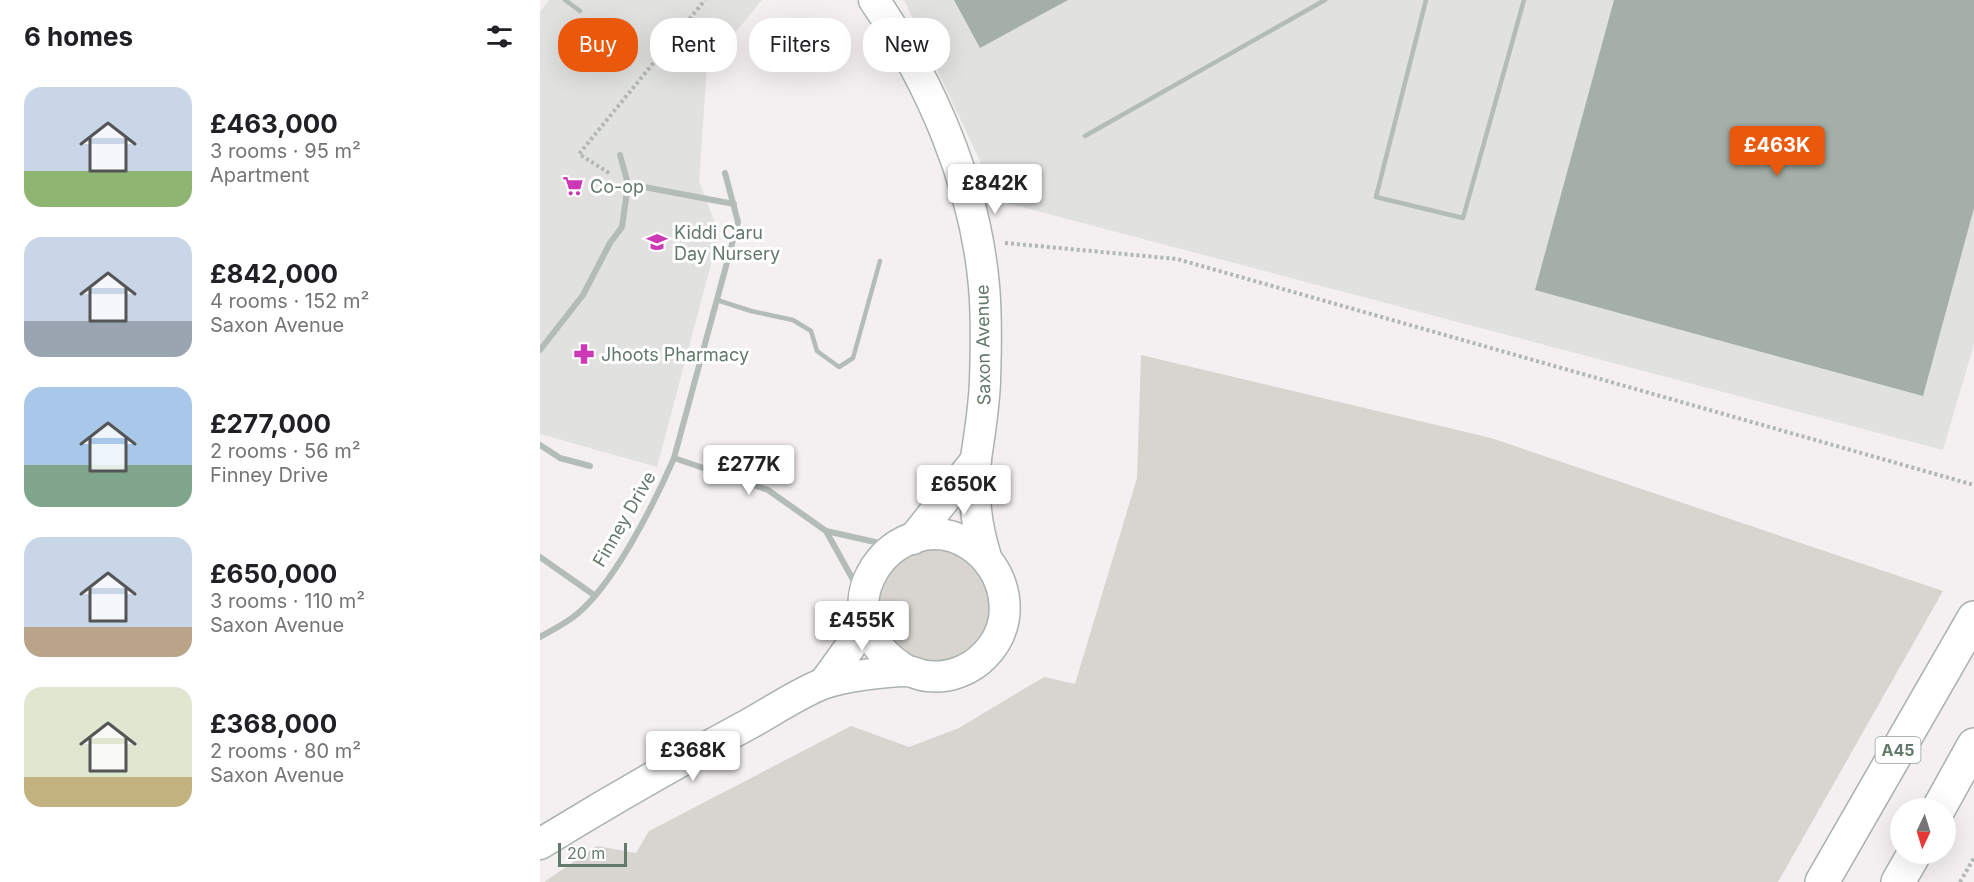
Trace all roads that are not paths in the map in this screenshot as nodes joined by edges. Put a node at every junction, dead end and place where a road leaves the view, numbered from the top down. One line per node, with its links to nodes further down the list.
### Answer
1 (565, 0): 6 (lane)
2 (874, 0): 17 (street, Saxon Avenue)
3 (1325, 0): 7 (lane)
4 (1426, 0): 5 (lane)
5 (1524, 0)
6 (580, 11)
7 (1084, 136)
8 (620, 155): 10 (street)
9 (725, 173): 11 (street, Finney Drive)
10 (628, 184): 11 (street); 14 (street)
11 (734, 204): 13 (street, Finney Drive)
12 (880, 261): 13 (lane)
13 (717, 300): 16 (street, Finney Drive)
14 (540, 350)
15 (540, 445): 18 (street)
16 (674, 458): 19 (street, Finney Drive); 23 (street, Finney Drive)
17 (976, 460): 20 (street, Saxon Avenue); 22 (street, Saxon Avenue)
18 (590, 466)
19 (826, 531): 20 (street, Finney Drive); 24 (street, Finney Drive)
20 (904, 542): 22 (street, Saxon Avenue); 24 (street, Saxon Avenue)
21 (540, 557): 23 (street)
22 (986, 557): 27 (street, Saxon Avenue)
23 (594, 594): 26 (street, Finney Drive)
24 (864, 607): 27 (street, Saxon Avenue); 28 (street, Saxon Avenue)
25 (1974, 618): 35 (highway, A45)
26 (540, 637)
27 (907, 671): 28 (street, Saxon Avenue)
28 (824, 683): 33 (street, Saxon Avenue)
29 (1974, 745): 31 (highway)
30 (1974, 775): 32 (highway)
31 (1946, 798)
32 (1951, 798)
33 (540, 844)
34 (1908, 864): 36 (highway)
35 (1822, 882)
36 (1898, 882)

